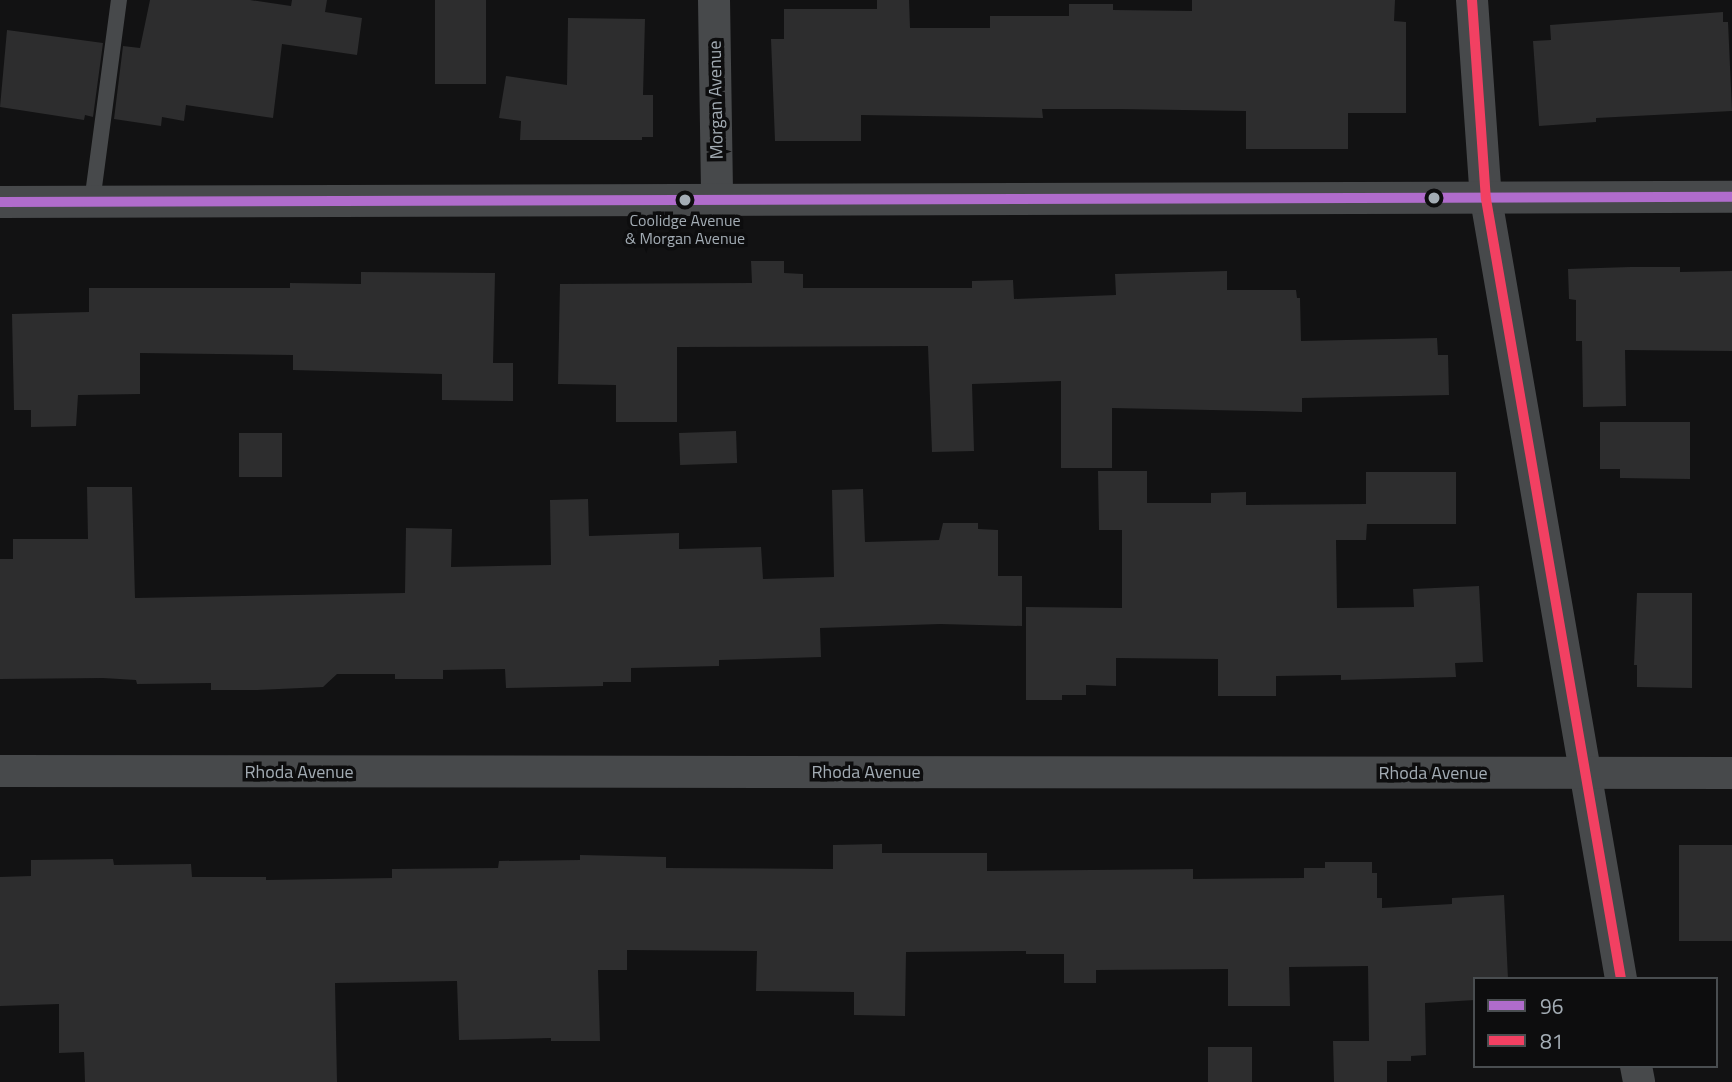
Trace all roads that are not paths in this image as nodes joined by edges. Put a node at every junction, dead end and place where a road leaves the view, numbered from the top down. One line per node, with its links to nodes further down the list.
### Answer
1 (119, 0): 8 (lane)
2 (715, 0): 6 (street, Morgan Avenue)
3 (1472, 0): 5 (street)
4 (1732, 197): 5 (street)
5 (1486, 199): 6 (street); 11 (street)
6 (717, 201): 8 (street)
7 (0, 202): 8 (street)
8 (92, 202)
9 (0, 771): 11 (street, Rhoda Avenue)
10 (1732, 773): 11 (street, Rhoda Avenue)
11 (1587, 774): 12 (street)
12 (1621, 977)

